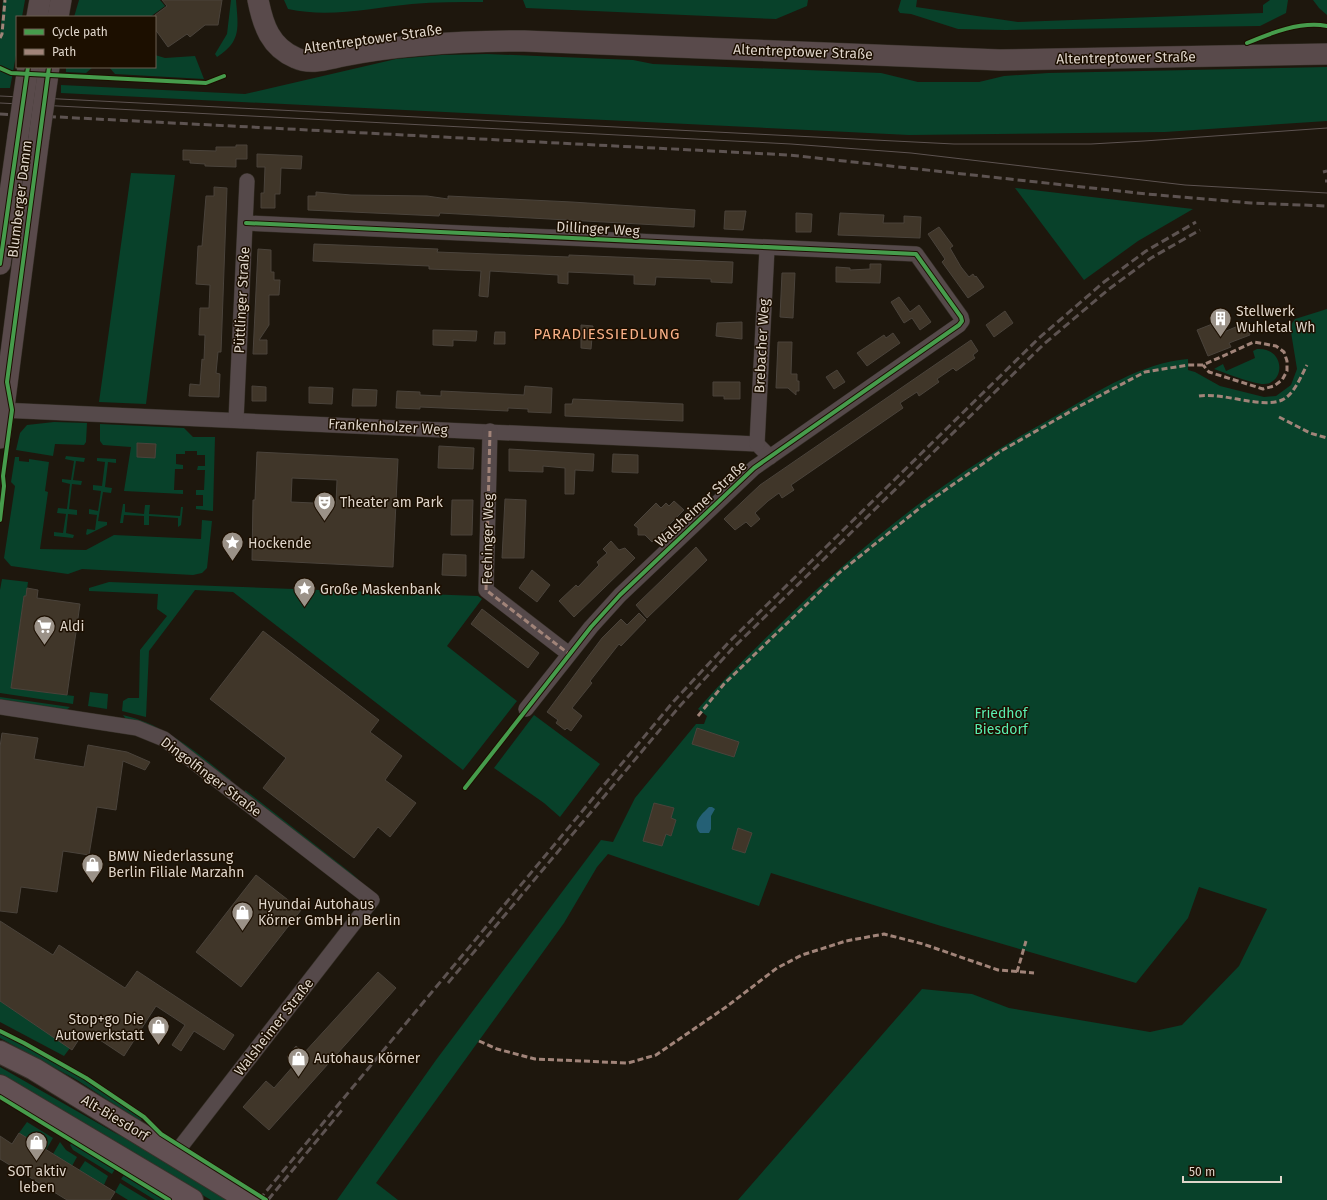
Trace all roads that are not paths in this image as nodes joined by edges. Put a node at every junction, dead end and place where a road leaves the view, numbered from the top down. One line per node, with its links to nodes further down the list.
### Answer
1 (40, 0): 4 (main road)
2 (61, 0): 5 (main road)
3 (258, 0): 7 (main road, Altentreptower Straße)
4 (37, 16)
5 (58, 16)
6 (1327, 41): 7 (main road, Altentreptower Straße)
7 (283, 50): 8 (main road, Altentreptower Straße)
8 (1327, 54)
9 (28, 68): 14 (main road, Blumberger Damm, bridge)
10 (49, 68): 16 (main road, Blumberger Damm, bridge)
11 (247, 181): 12 (street, Püttlinger Straße)
12 (246, 223): 13 (street, Dillinger Weg); 17 (street, Püttlinger Straße)
13 (767, 249): 15 (street, Dillinger Weg); 20 (street, Brebacher Weg)
14 (0, 264)
15 (962, 322): 21 (street, Walsheimer Straße)
16 (2, 410): 17 (street, Frankenholzer Weg); 19 (main road, Blumberger Damm)
17 (236, 420): 18 (street, Frankenholzer Weg)
18 (490, 432): 20 (street, Frankenholzer Weg); 22 (street, Fechinger Weg)
19 (0, 438)
20 (758, 444): 21 (street)
21 (770, 457): 22 (street, Walsheimer Straße)
22 (569, 654): 24 (street, Walsheimer Straße)
23 (0, 707): 25 (street, Dingolfinger Straße)
24 (526, 709)
25 (372, 900): 28 (street, Walsheimer Straße)
26 (0, 1052): 28 (main road, Alt-Biesdorf)
27 (0, 1086): 29 (main road)
28 (175, 1154): 30 (main road, Alt-Biesdorf)
29 (192, 1200)
30 (248, 1200)

